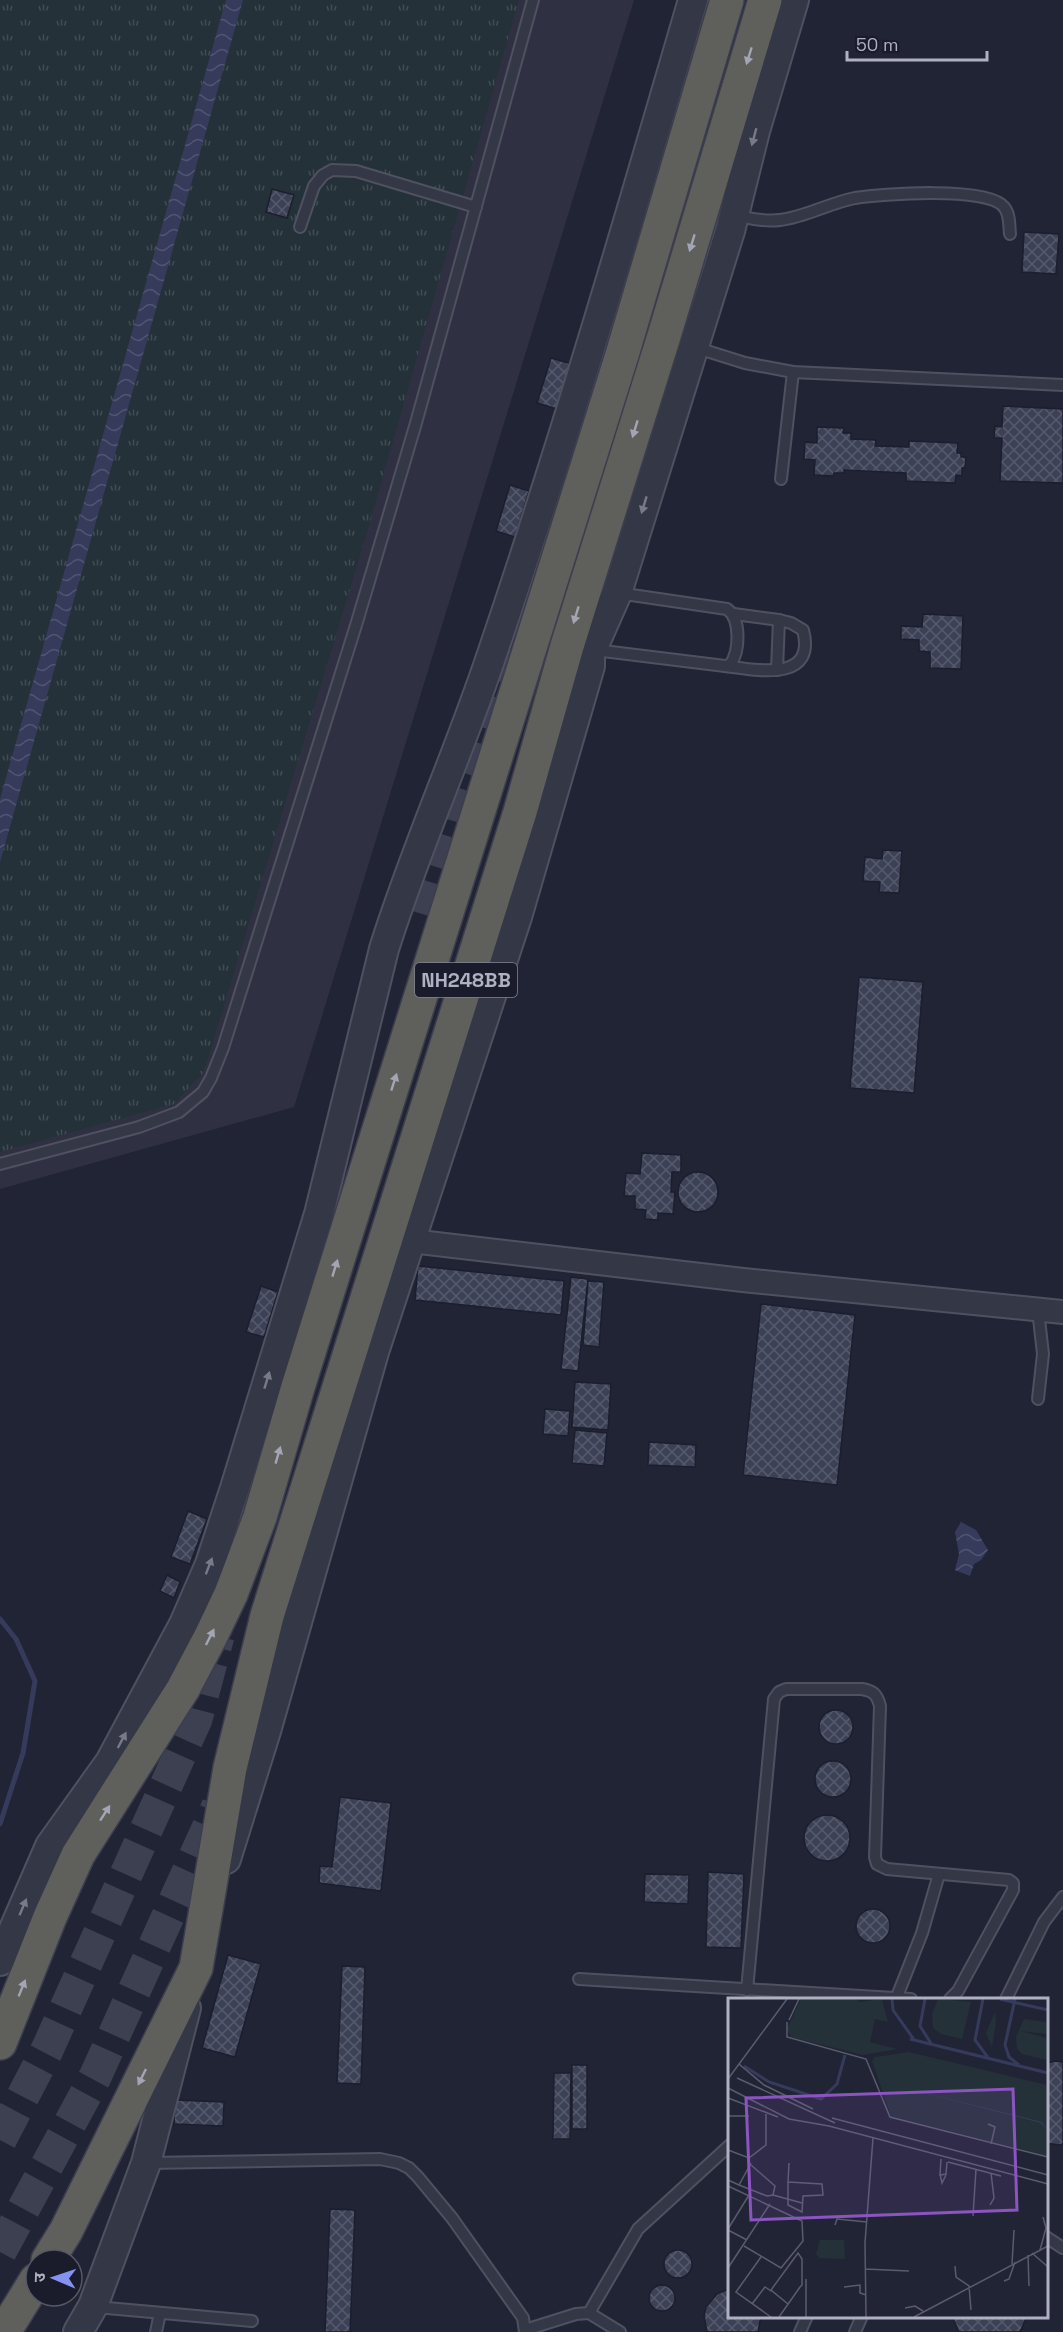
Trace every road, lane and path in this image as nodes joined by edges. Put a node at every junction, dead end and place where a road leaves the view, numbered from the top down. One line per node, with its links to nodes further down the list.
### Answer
1 (532, 0): 6 (lane)
2 (693, 0): 27 (street, one-way to 2)
3 (727, 0): 34 (highway, NH248BB, one-way to 3)
4 (765, 0): 17 (highway, NH248BB, one-way to 17)
5 (794, 0): 7 (street, one-way to 7)
6 (476, 207): 8 (lane); 20 (lane)
7 (734, 215): 9 (lane); 10 (street)
8 (300, 227)
9 (1010, 234)
10 (694, 347): 11 (lane); 14 (street, one-way to 14)
11 (793, 372): 12 (lane); 13 (lane)
12 (1063, 386)
13 (781, 479)
14 (617, 593): 15 (lane); 17 (street)
15 (734, 614): 16 (lane); 18 (lane)
16 (779, 620): 19 (lane); 19 (lane)
17 (583, 650): 18 (lane); 21 (highway, NH248BB)
18 (725, 666): 19 (lane)
19 (777, 670)
20 (0, 1164)
21 (397, 1240): 22 (street); 28 (highway, NH248BB)
22 (1038, 1310): 23 (street); 24 (lane)
23 (1063, 1312)
24 (1038, 1399)
25 (939, 1874): 30 (lane); 31 (lane); 32 (lane)
26 (1063, 1897): 33 (lane)
27 (0, 1961)
28 (196, 1968): 36 (street); 38 (highway, one-way to 38)
29 (579, 1979): 30 (lane)
30 (747, 1990): 31 (lane)
31 (896, 1998)
32 (951, 1998)
33 (1006, 1998)
34 (0, 2043)
35 (728, 2147): 43 (lane)
36 (146, 2163): 41 (street); 47 (lane)
37 (1048, 2238): 39 (lane)
38 (55, 2248)
39 (1063, 2248)
40 (24, 2300): 48 (highway)
41 (93, 2306): 42 (lane); 49 (street)
42 (160, 2313): 46 (lane); 50 (lane)
43 (589, 2313): 47 (lane); 51 (lane)
44 (807, 2317): 52 (lane)
45 (862, 2317): 53 (lane)
46 (252, 2321)
47 (525, 2331)
48 (4, 2332)
49 (78, 2332)
50 (156, 2332)
51 (620, 2332)
52 (800, 2332)
53 (855, 2332)

